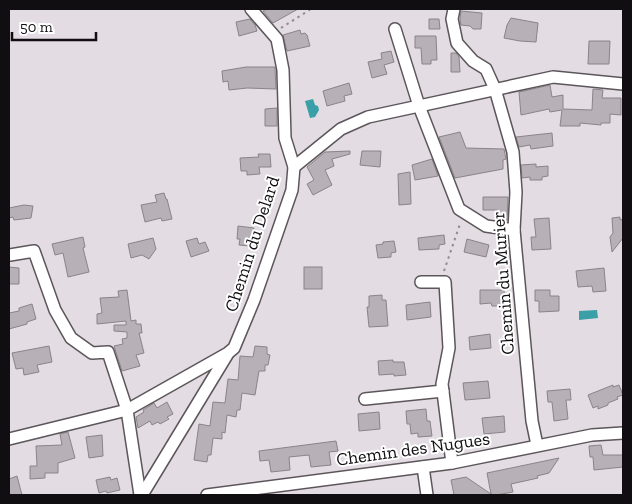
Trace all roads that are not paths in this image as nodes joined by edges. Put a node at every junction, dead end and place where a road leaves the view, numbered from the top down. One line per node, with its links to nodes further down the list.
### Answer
1 (251, 9): 7 (street)
2 (454, 9): 5 (street, Chemin du Murier)
3 (396, 29): 6 (street)
4 (623, 84): 5 (street, Chemin du Delard)
5 (496, 89): 6 (street, Chemin du Delard); 8 (street, Chemin du Murier)
6 (418, 106): 7 (street, Chemin du Delard); 8 (street)
7 (294, 167): 11 (street, Chemin du Delard)
8 (514, 230): 17 (street, Chemin du Murier)
9 (10, 254): 14 (street)
10 (421, 282): 12 (street)
11 (228, 354): 14 (street); 20 (street, Chemin du Delard)
12 (443, 391): 13 (street); 18 (street)
13 (365, 399)
14 (127, 410): 16 (street); 20 (street)
15 (623, 432): 17 (street, Chemin des Nugues)
16 (9, 440)
17 (537, 445): 18 (street, Chemin des Nugues)
18 (452, 463): 19 (street, Chemin des Nugues)
19 (423, 467): 21 (street, Chemin des Nugues); 22 (street)
20 (141, 495)
21 (207, 495)
22 (427, 495)

